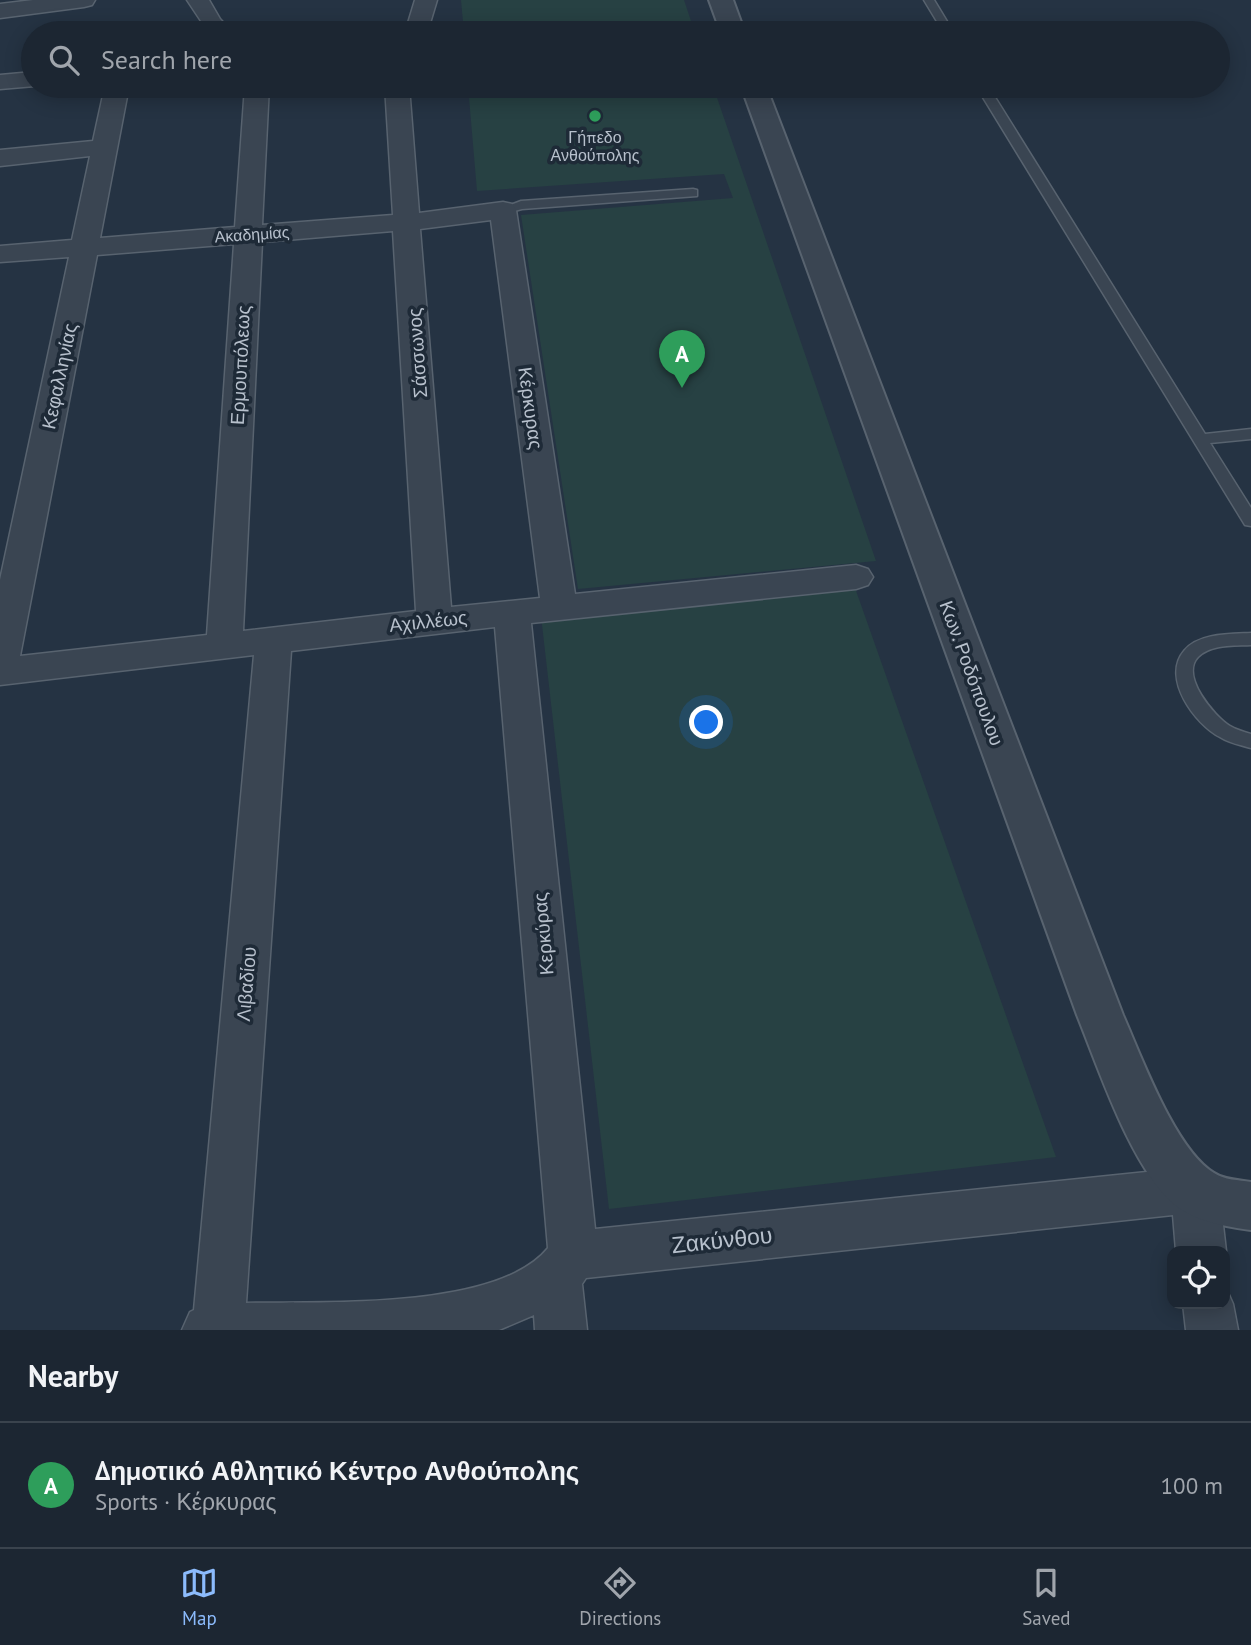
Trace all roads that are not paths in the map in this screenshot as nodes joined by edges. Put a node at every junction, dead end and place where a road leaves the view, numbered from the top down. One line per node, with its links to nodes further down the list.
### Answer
1 (84, 0): 6 (street)
2 (198, 0): 7 (street)
3 (426, 0): 8 (street)
4 (721, 0): 9 (street)
5 (929, 0): 10 (lane)
6 (0, 11)
7 (210, 21)
8 (420, 21)
9 (729, 21)
10 (942, 21)
11 (21, 80): 12 (street)
12 (0, 82)
13 (114, 98): 18 (street, Κεφαλληνίας)
14 (256, 98): 23 (street, Ερμουπόλεως)
15 (398, 98): 22 (street, Σάσσωνος)
16 (757, 98): 39 (street, Κων. Ροδόπουλου)
17 (989, 98): 27 (lane)
18 (104, 147): 19 (street); 24 (street, Κεφαλληνίας)
19 (0, 158)
20 (693, 193): 21 (lane)
21 (503, 210): 22 (street, Ακαδημίας); 30 (street, Κέρκυρας)
22 (408, 222): 23 (street, Ακαδημίας); 32 (street, Σάσσωνος)
23 (247, 234): 24 (street, Ακαδημίας); 35 (street, Ερμουπόλεως)
24 (86, 246): 25 (street, Ακαδημίας); 36 (street, Κεφαλληνίας)
25 (0, 254)
26 (1251, 434): 27 (lane)
27 (1199, 439): 28 (lane)
28 (1251, 521)
29 (856, 577): 30 (street, Αχιλλέως)
30 (558, 607): 31 (street, Αχιλλέως)
31 (512, 612): 32 (street, Αχιλλέως); 42 (street, Κερκύρας)
32 (435, 621): 33 (street, Αχιλλέως)
33 (274, 639): 35 (street, Αχιλλέως); 45 (street, Λιβαδίου)
34 (1251, 639): 38 (lane)
35 (225, 645): 37 (street, Αχιλλέως)
36 (0, 666)
37 (0, 672)
38 (1251, 741)
39 (1195, 1190): 40 (street, Ζακύνθου); 41 (street); 42 (street, Ζακύνθου)
40 (1251, 1206)
41 (1201, 1246)
42 (565, 1266): 45 (street, Ζακύνθου); 46 (street)
43 (1209, 1309): 47 (street)
44 (208, 1330): 45 (street, Ζακύνθου)
45 (218, 1330)
46 (561, 1330)
47 (1212, 1330)

